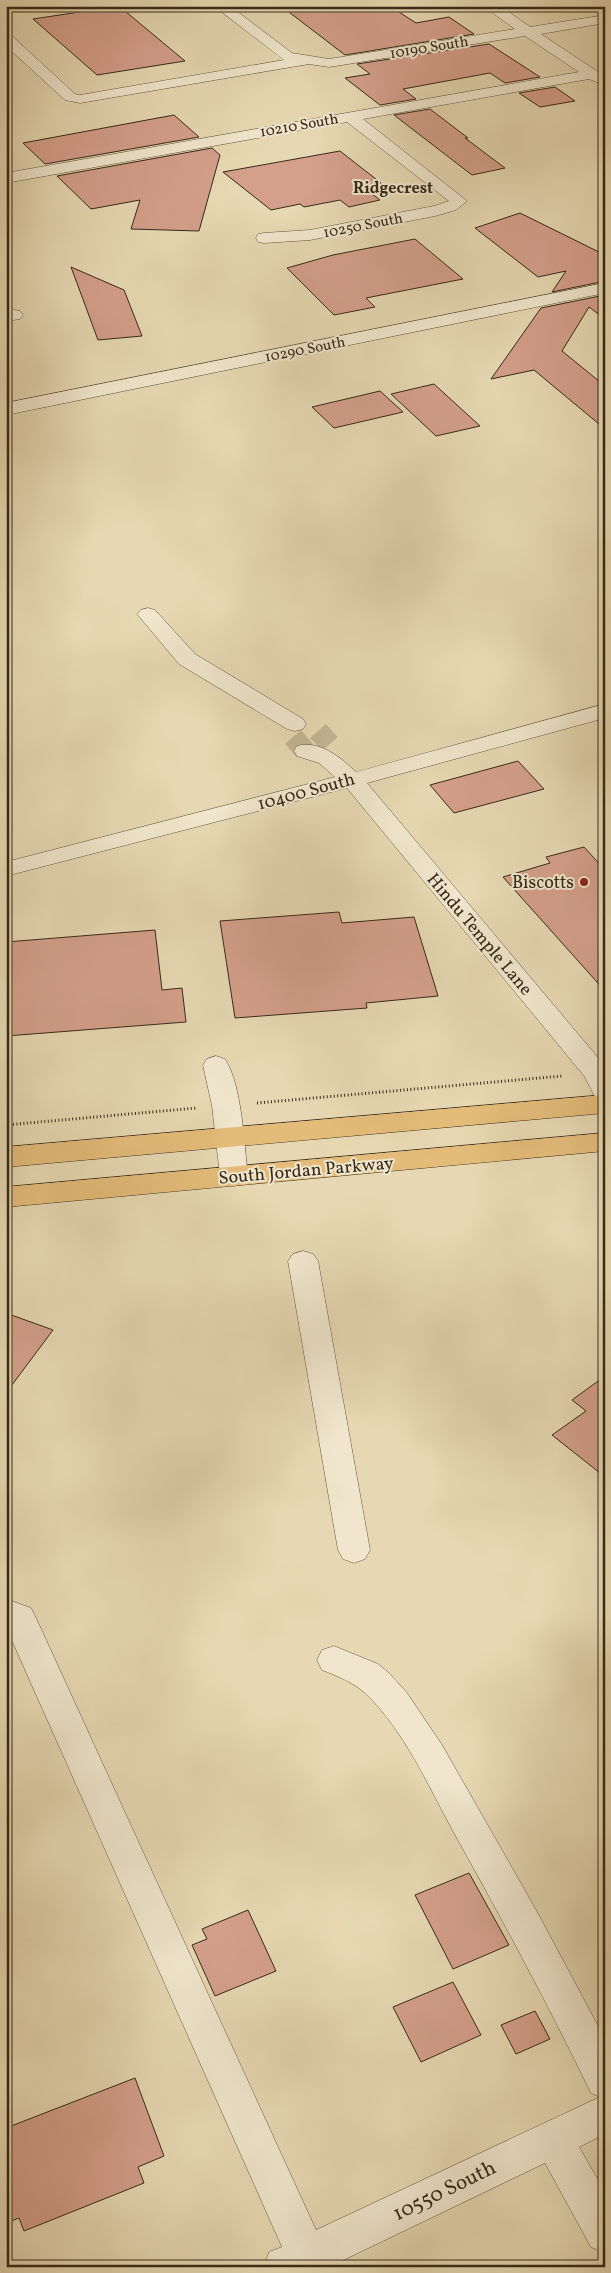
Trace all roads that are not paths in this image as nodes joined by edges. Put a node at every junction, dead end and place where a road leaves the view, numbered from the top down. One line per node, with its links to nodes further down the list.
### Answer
1 (221, 6): 6 (street)
2 (490, 6): 4 (street)
3 (605, 19): 4 (street, 10190 South)
4 (528, 31): 6 (street, 10190 South); 7 (street)
5 (6, 38): 6 (street)
6 (304, 61)
7 (598, 78): 8 (street, 10210 South)
8 (349, 116): 9 (street, 10210 South); 10 (street, 10250 South)
9 (6, 178)
10 (264, 238)
11 (605, 288): 12 (street, 10290 South)
12 (6, 409)
13 (148, 614): 15 (street, Hindu Temple Lane)
14 (605, 711): 15 (street, 10400 South)
15 (352, 780): 16 (street, 10400 South); 18 (street, Hindu Temple Lane)
16 (6, 869)
17 (216, 1065): 20 (street)
18 (600, 1082)
19 (605, 1104): 20 (main road)
20 (231, 1138): 22 (main road); 23 (street)
21 (605, 1142): 23 (main road, South Jordan Parkway)
22 (6, 1157)
23 (234, 1176): 24 (main road, South Jordan Parkway)
24 (6, 1197)
25 (303, 1260): 26 (street)
26 (354, 1550)
27 (6, 1613): 33 (street)
28 (334, 1660): 29 (street)
29 (605, 2080)
30 (605, 2114): 31 (street, 10550 South)
31 (553, 2138): 32 (street); 33 (street, 10550 South)
32 (605, 2233)
33 (296, 2261)

